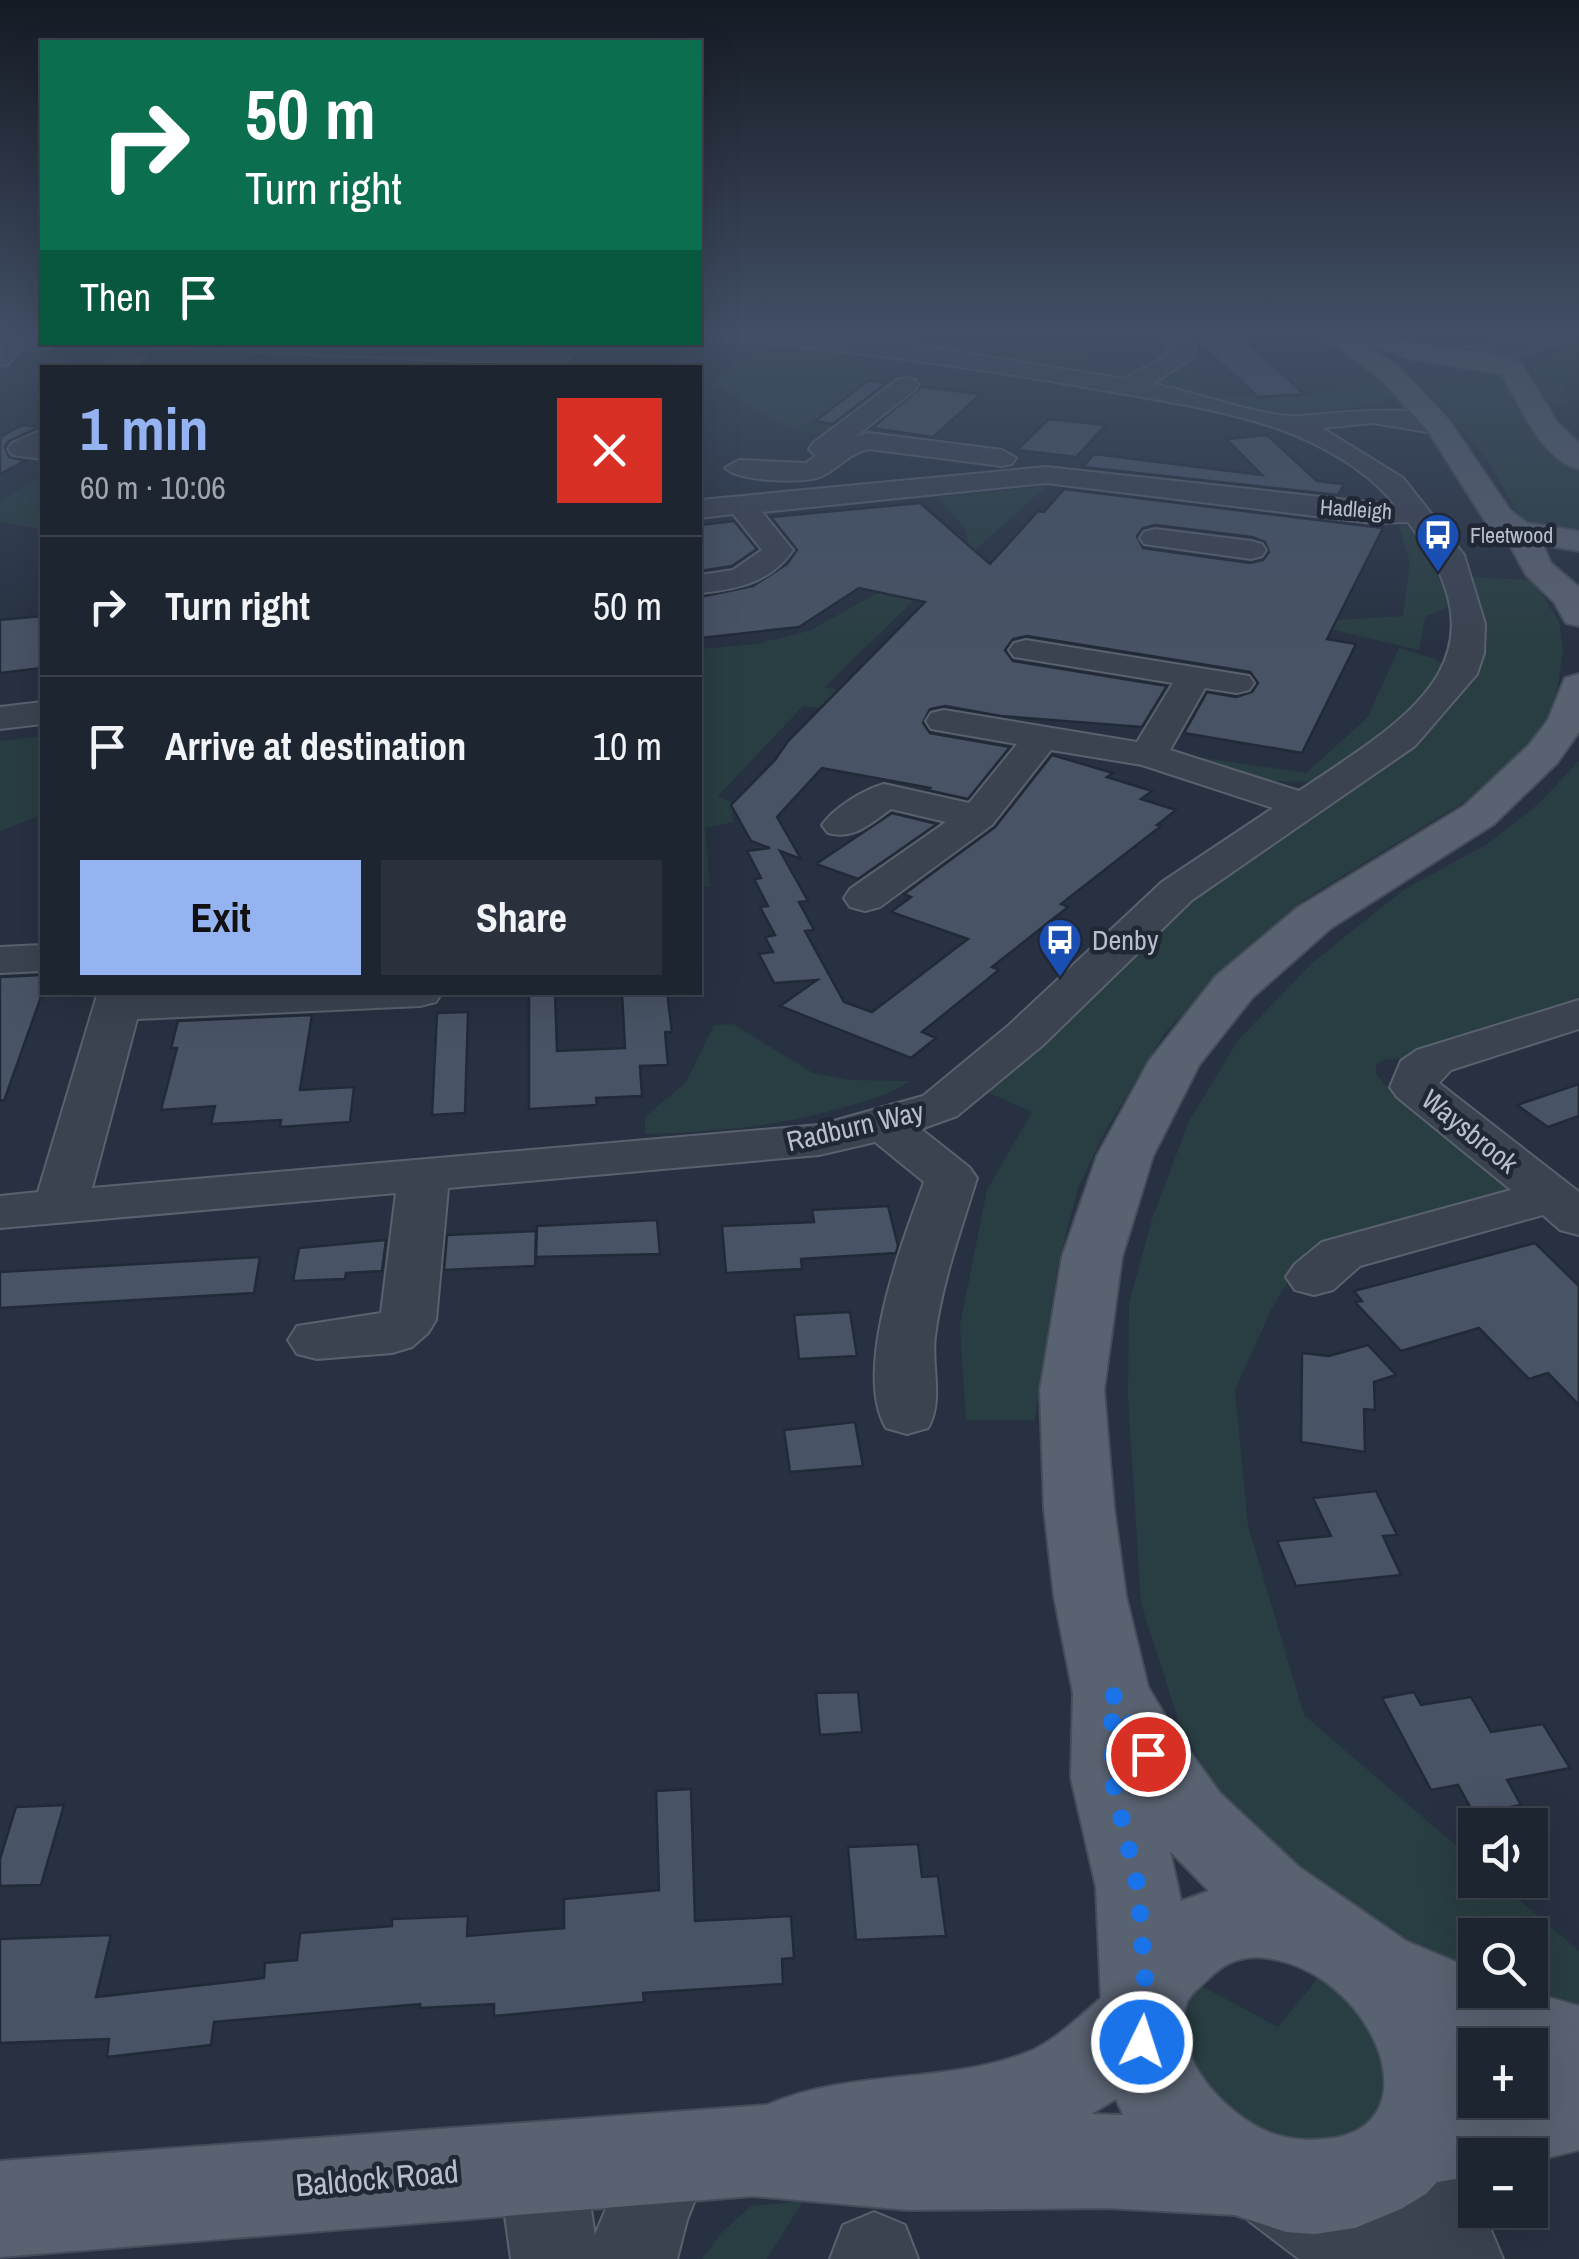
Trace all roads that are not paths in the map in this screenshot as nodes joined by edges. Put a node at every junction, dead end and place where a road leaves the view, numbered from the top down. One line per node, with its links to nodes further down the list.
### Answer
1 (7, 437): 5 (street)
2 (838, 437): 9 (street)
3 (1320, 437): 14 (street, Radburn Way)
4 (1446, 437): 15 (main road)
5 (38, 444)
6 (1002, 458): 9 (street)
7 (738, 468): 9 (street)
8 (969, 470): 10 (street)
9 (802, 485): 10 (street, Hadleigh); 12 (street, Hadleigh)
10 (853, 493): 11 (street, Hadleigh)
11 (1283, 502): 14 (street, Hadleigh); 16 (street)
12 (742, 505): 13 (street, Hadleigh); 19 (street)
13 (702, 510)
14 (1415, 512): 30 (street, Radburn Way)
15 (1517, 531): 17 (main road); 20 (main road)
16 (1155, 538)
17 (1579, 541)
18 (1579, 549): 20 (main road)
19 (702, 584)
20 (1573, 603)
21 (1026, 650): 22 (street)
22 (1195, 676): 23 (street); 29 (street)
23 (1238, 682)
24 (1579, 686): 47 (main road)
25 (38, 691): 26 (street)
26 (0, 718)
27 (944, 722): 28 (street)
28 (1040, 738): 29 (street); 31 (street)
29 (1148, 755): 30 (street)
30 (1301, 804): 39 (street, Radburn Way)
31 (978, 817): 32 (street); 33 (street)
32 (842, 825)
33 (865, 898)
34 (40, 958): 35 (street)
35 (0, 960)
36 (291, 995): 37 (street)
37 (120, 999): 42 (street)
38 (1579, 1014): 41 (street, Waysbrook)
39 (885, 1126): 40 (street, Radburn Way); 46 (street)
40 (424, 1172): 42 (street, Radburn Way); 45 (street)
41 (1564, 1206): 44 (street)
42 (60, 1208): 43 (street, Radburn Way)
43 (0, 1212)
44 (1314, 1278)
45 (317, 1340)
46 (908, 1414)
47 (1112, 1693): 48 (main road); 49 (main road)
48 (1347, 1950): 49 (main road); 50 (main road); 52 (main road)
49 (1143, 2007): 53 (main road, Baldock Road); 55 (main road)
50 (1579, 2049)
51 (1579, 2105): 52 (main road)
52 (1404, 2149): 55 (main road); 60 (street)
53 (712, 2153): 54 (main road, Baldock Road); 55 (main road, Baldock Road); 58 (street)
54 (541, 2164): 56 (main road, Baldock Road); 57 (street)
55 (1249, 2175): 59 (street)
56 (0, 2209)
57 (556, 2259)
58 (633, 2259)
59 (1372, 2259)
60 (1459, 2259)

